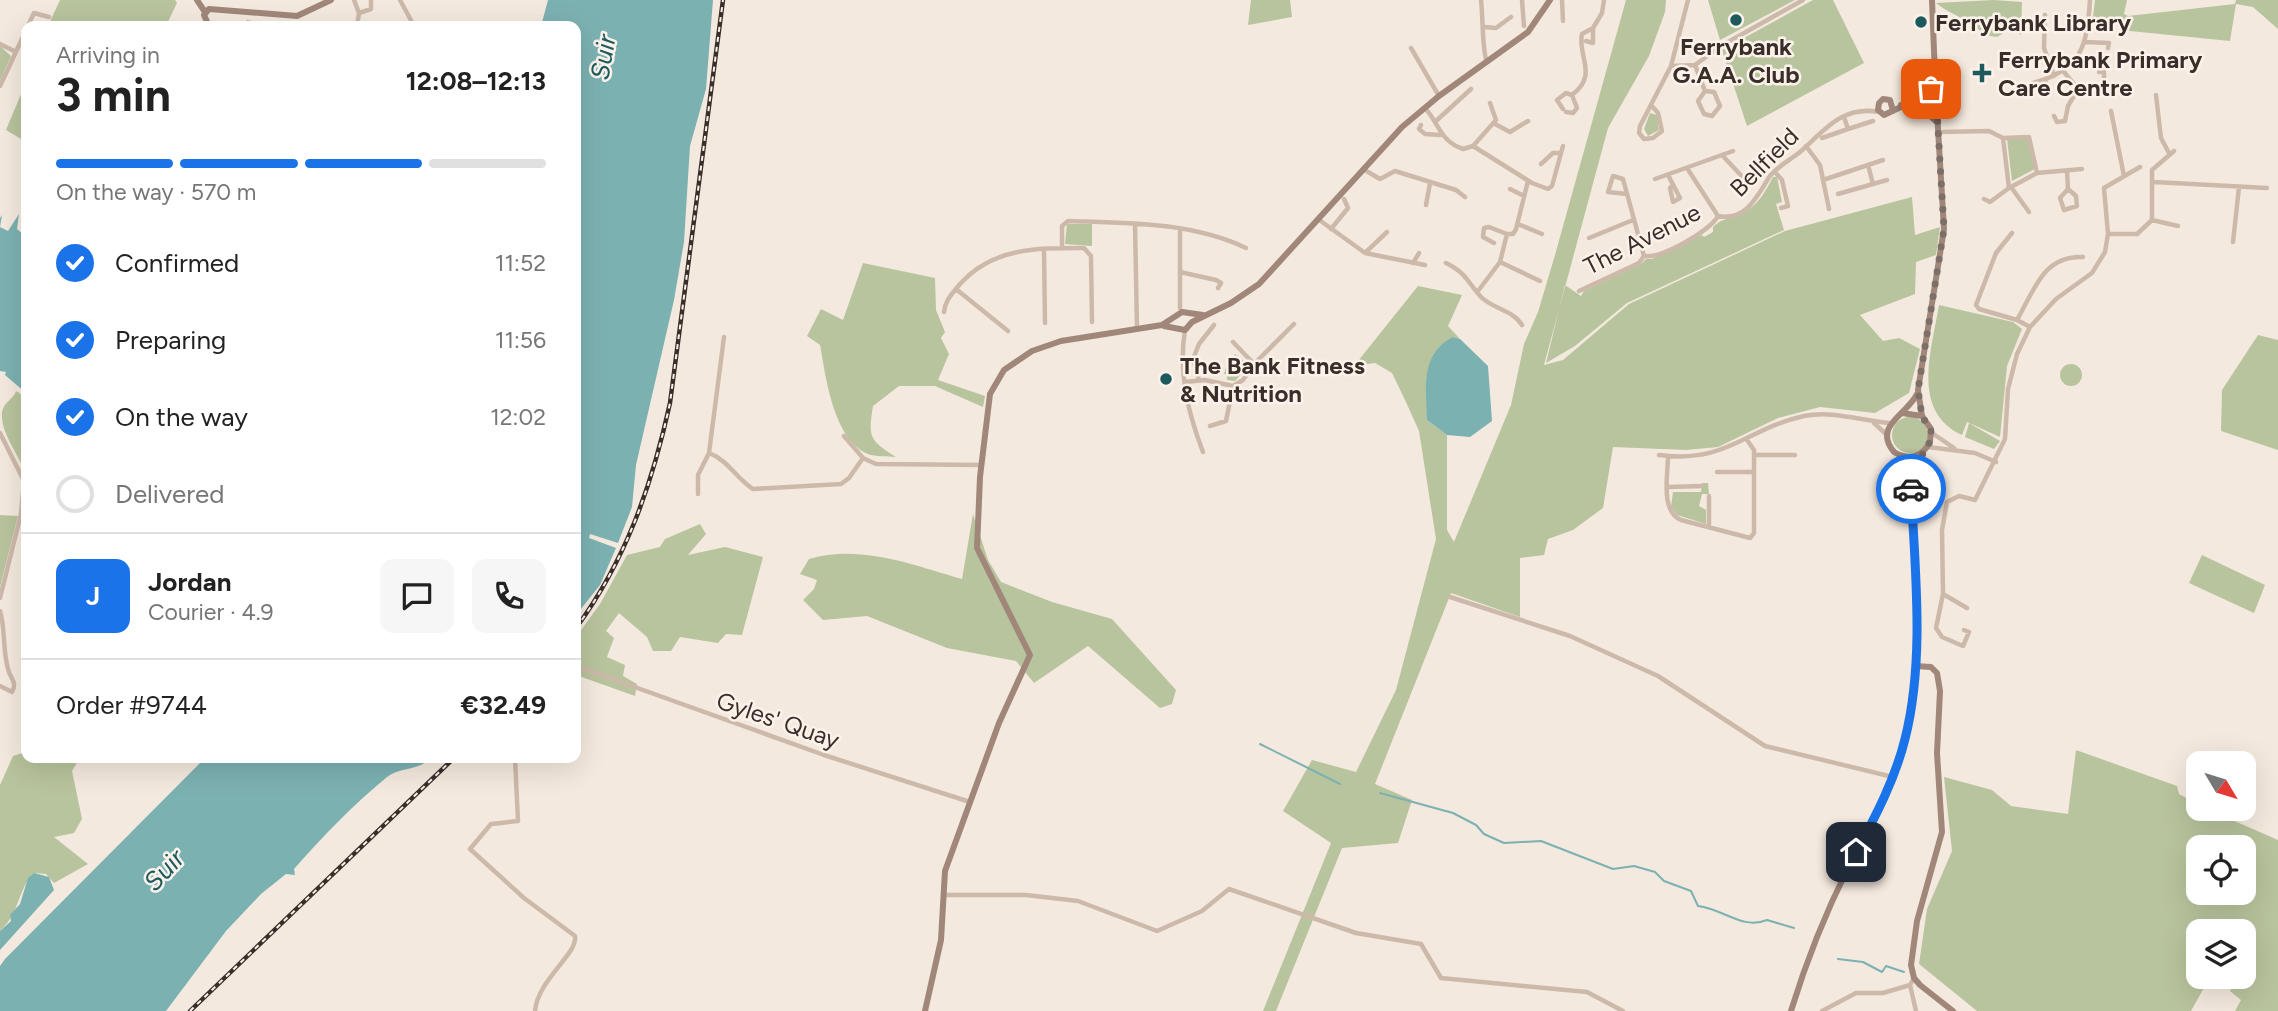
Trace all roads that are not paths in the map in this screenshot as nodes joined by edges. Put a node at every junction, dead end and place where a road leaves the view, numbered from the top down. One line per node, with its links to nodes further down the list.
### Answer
1 (197, 0): 15 (street)
2 (331, 0): 15 (street)
3 (354, 0): 16 (street)
4 (371, 0): 16 (street)
5 (400, 0): 23 (street)
6 (1481, 0): 26 (street)
7 (1522, 0): 25 (street)
8 (1550, 0): 35 (street)
9 (1562, 0): 24 (street)
10 (1604, 0): 27 (street)
11 (1688, 0): 37 (street)
12 (1803, 0): 36 (street)
13 (1932, 0): 43 (street)
14 (2090, 0): 30 (street)
15 (205, 12): 21 (street)
16 (359, 13): 22 (street)
17 (2045, 15): 40 (street)
18 (49, 17): 20 (street)
19 (1511, 17): 26 (street)
20 (30, 21)
21 (208, 21)
22 (358, 21)
23 (411, 21)
24 (1563, 21)
25 (1524, 26)
26 (1485, 27): 35 (street)
27 (1593, 28): 29 (street); 47 (street)
28 (21, 38): 34 (street)
29 (1586, 41)
30 (2085, 42): 33 (street); 38 (street)
31 (0, 44): 34 (street)
32 (1411, 48): 51 (street)
33 (2108, 48)
34 (14, 51): 42 (street)
35 (1487, 62): 51 (street)
36 (1695, 65): 37 (street); 46 (street)
37 (1671, 66): 57 (street)
38 (2064, 72): 40 (street); 45 (street)
39 (2099, 72): 45 (street)
40 (2054, 76): 41 (street)
41 (2045, 79)
42 (0, 86)
43 (1933, 86): 49 (street); 52 (street)
44 (1471, 89): 68 (street)
45 (2078, 89): 66 (street)
46 (1705, 91): 46 (street)
47 (1572, 95): 56 (street); 56 (street)
48 (1579, 95): 56 (street)
49 (1929, 95): 52 (street); 54 (street)
50 (2156, 95): 105 (street)
51 (1439, 96): 60 (street)
52 (1938, 98): 65 (street)
53 (1892, 102): 59 (street); 61 (street); 62 (street)
54 (1923, 102): 58 (street); 64 (street)
55 (1490, 103): 71 (street)
56 (1578, 104)
57 (1651, 105): 57 (street)
58 (1914, 105): 59 (street); 64 (street)
59 (1903, 106): 62 (street)
60 (1425, 107): 68 (street); 91 (street)
61 (1879, 109): 62 (street); 67 (street, Bellfield)
62 (1893, 111)
63 (2111, 111): 72 (street)
64 (1927, 112): 65 (street); 75 (street)
65 (1937, 112): 75 (street)
66 (2054, 116)
67 (1844, 117): 76 (street); 82 (street, Bellfield)
68 (1436, 121): 77 (street)
69 (1528, 121): 71 (street)
70 (1873, 121): 76 (street)
71 (1494, 124): 80 (street)
72 (2115, 124): 74 (street); 98 (street)
73 (1421, 125): 77 (street)
74 (2108, 125)
75 (1940, 128): 79 (street); 183 (street)
76 (1848, 129): 78 (street)
77 (1440, 135): 80 (street)
78 (1822, 138)
79 (2003, 138): 96 (street); 112 (street)
80 (1473, 146): 103 (street)
81 (1563, 146): 84 (street)
82 (1806, 146): 94 (street, Bellfield); 101 (street)
83 (1733, 151): 85 (street)
84 (1561, 153): 87 (street); 103 (street)
85 (1722, 155): 90 (street); 109 (street)
86 (1883, 160): 88 (street)
87 (1541, 164)
88 (1868, 166): 101 (street); 107 (street)
89 (2140, 167): 95 (street)
90 (1687, 168): 97 (street); 126 (street)
91 (1363, 169): 106 (street); 127 (street)
92 (2082, 169): 93 (street)
93 (2067, 171): 96 (street); 114 (street)
94 (1775, 172): 123 (street); 126 (street, Bellfield)
95 (2131, 172): 98 (street); 99 (street)
96 (2037, 173): 112 (street)
97 (1668, 175): 100 (street); 108 (street)
98 (2124, 176): 141 (street)
99 (2135, 179)
100 (1655, 180)
101 (1823, 180): 117 (street)
102 (1887, 180): 107 (street)
103 (1528, 181): 118 (street)
104 (1849, 181): 115 (street)
105 (2154, 182): 110 (street); 129 (street)
106 (1430, 183): 119 (street); 122 (street)
107 (1873, 184): 115 (street)
108 (1673, 185)
109 (1750, 185)
110 (2239, 187): 111 (street); 143 (street)
111 (2267, 187)
112 (2010, 188): 121 (street); 125 (street)
113 (1510, 189): 118 (street)
114 (2068, 189): 114 (street)
115 (1851, 190): 117 (street)
116 (1626, 192): 116 (street); 128 (street)
117 (1826, 192): 124 (street)
118 (1524, 196): 132 (street)
119 (1465, 197)
120 (1345, 199): 136 (street)
121 (1984, 199)
122 (1426, 205)
123 (1780, 208)
124 (1829, 209)
125 (2029, 212)
126 (1718, 216): 150 (street, The Avenue)
127 (1318, 219): 136 (street); 164 (street)
128 (1633, 220): 142 (street); 150 (street)
129 (2152, 220): 133 (street); 141 (street)
130 (1135, 223): 135 (street); 145 (street); 174 (street)
131 (1480, 223): 134 (street)
132 (1518, 224): 139 (street); 140 (street)
133 (2178, 226)
134 (1489, 227): 139 (street); 144 (street)
135 (1180, 229): 146 (street); 156 (street)
136 (1331, 229): 148 (street)
137 (1387, 232): 148 (street)
138 (2012, 233): 165 (street)
139 (1507, 234): 152 (street)
140 (1542, 234)
141 (2108, 234): 172 (street)
142 (1589, 238)
143 (2233, 242)
144 (1494, 243)
145 (1062, 248): 147 (street); 167 (street)
146 (1246, 248)
147 (1044, 249): 159 (street); 166 (street)
148 (1365, 253): 153 (street)
149 (1419, 253): 153 (street)
150 (1644, 256): 161 (street, The Avenue)
151 (2083, 257): 165 (street)
152 (1500, 262): 157 (street); 160 (street)
153 (1413, 263): 155 (street)
154 (1446, 263): 160 (street)
155 (1425, 265)
156 (1180, 272): 158 (street); 162 (street)
157 (1540, 281)
158 (1218, 288)
159 (956, 289): 163 (street); 175 (street)
160 (1478, 291): 169 (street)
161 (1578, 291)
162 (1180, 308)
163 (944, 312)
164 (1191, 318): 171 (street); 171 (street)
165 (2017, 320): 172 (street)
166 (1045, 323)
167 (1092, 323)
168 (1294, 324): 179 (street)
169 (1522, 325)
170 (1214, 326): 176 (street)
171 (1179, 327): 174 (street); 181 (street)
172 (2030, 327): 205 (street)
173 (1200, 328): 176 (street)
174 (1137, 330): 207 (street)
175 (1008, 331)
176 (1207, 334): 180 (street)
177 (724, 337): 197 (street)
178 (1233, 342): 179 (street)
179 (1254, 364): 182 (street)
180 (1199, 380): 181 (street); 182 (street)
181 (1185, 382): 196 (street)
182 (1231, 385): 188 (street)
183 (1918, 390): 184 (street); 185 (street)
184 (1902, 413): 185 (street); 187 (street)
185 (1922, 416): 190 (street)
186 (1873, 422): 187 (street); 191 (street); 193 (street)
187 (1890, 423): 191 (street)
188 (1210, 426)
189 (0, 433): 211 (street)
190 (1932, 433): 194 (street); 195 (street)
191 (1887, 435): 202 (street)
192 (844, 436): 204 (street)
193 (1747, 440): 199 (street); 201 (street)
194 (1928, 447): 195 (street); 203 (street)
195 (1955, 449): 205 (street)
196 (1203, 452)
197 (709, 453): 204 (street); 215 (street)
198 (1659, 454): 201 (street)
199 (1754, 454): 200 (street); 210 (street)
200 (1796, 455)
201 (1668, 456): 214 (street)
202 (1900, 456): 203 (street); 212 (street)
203 (1917, 456): 212 (street)
204 (863, 458): 207 (street)
205 (1996, 462): 221 (street)
206 (1732, 463): 209 (street)
207 (981, 465): 232 (street)
208 (1717, 472): 209 (street)
209 (1732, 472): 210 (street)
210 (1753, 472): 220 (street)
211 (21, 473)
212 (1911, 476): 227 (street)
213 (1703, 486): 214 (street)
214 (1668, 487): 220 (street)
215 (698, 494)
216 (1709, 496): 218 (street)
217 (1700, 506): 218 (street)
218 (1709, 506): 220 (street)
219 (21, 514): 223 (street)
220 (1709, 527)
221 (1943, 594): 224 (street); 226 (street)
222 (1450, 597): 231 (street)
223 (0, 598)
224 (1967, 608)
225 (0, 611): 229 (street)
226 (1964, 630)
227 (1915, 666): 231 (street); 234 (street)
228 (581, 668): 232 (street, Gyles' Quay)
229 (0, 686)
230 (515, 763): 235 (street)
231 (1894, 777): 238 (street)
232 (971, 802): 233 (street)
233 (944, 895): 236 (street); 237 (street)
234 (1912, 981): 239 (street); 240 (street); 241 (street)
235 (535, 1011)
236 (925, 1011)
237 (1623, 1011)
238 (1791, 1011)
239 (1822, 1011)
240 (1916, 1011)
241 (1953, 1011)

